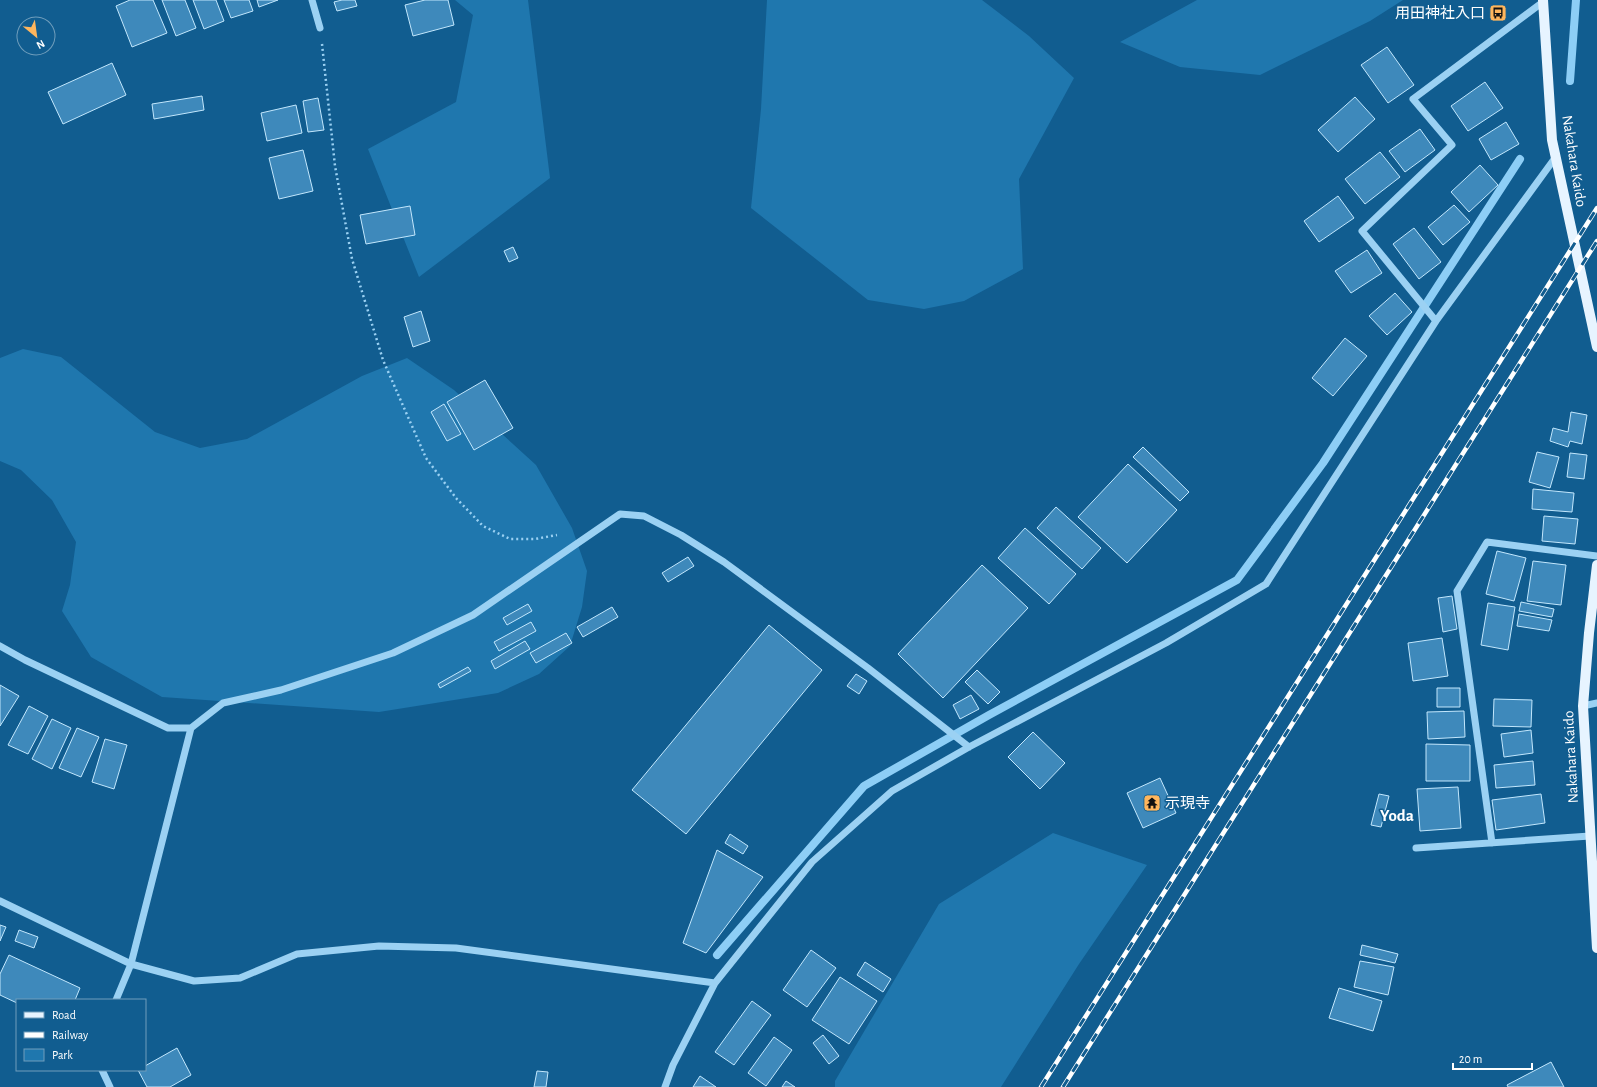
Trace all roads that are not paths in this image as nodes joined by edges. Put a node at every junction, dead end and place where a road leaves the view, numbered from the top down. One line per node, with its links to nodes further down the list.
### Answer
1 (312, 0): 3 (street)
2 (1543, 1): 4 (main road, Nakahara Kaido); 5 (street)
3 (320, 28)
4 (1555, 158): 5 (street); 6 (main road, Nakahara Kaido)
5 (1436, 321): 13 (street)
6 (1597, 347)
7 (1597, 556): 15 (street)
8 (1597, 565): 11 (main road, Nakahara Kaido)
9 (0, 646): 12 (street)
10 (1597, 703): 11 (street)
11 (1583, 706): 14 (main road, Nakahara Kaido)
12 (191, 728): 13 (street); 19 (street)
13 (966, 745): 20 (street)
14 (1590, 836): 15 (street); 18 (main road, Nakahara Kaido)
15 (1492, 843): 16 (street)
16 (1416, 848)
17 (0, 901): 19 (street)
18 (1597, 948)
19 (131, 964): 20 (street); 21 (street)
20 (715, 983): 24 (street)
21 (116, 999)
22 (102, 1071): 23 (street)
23 (110, 1087)
24 (665, 1087)

